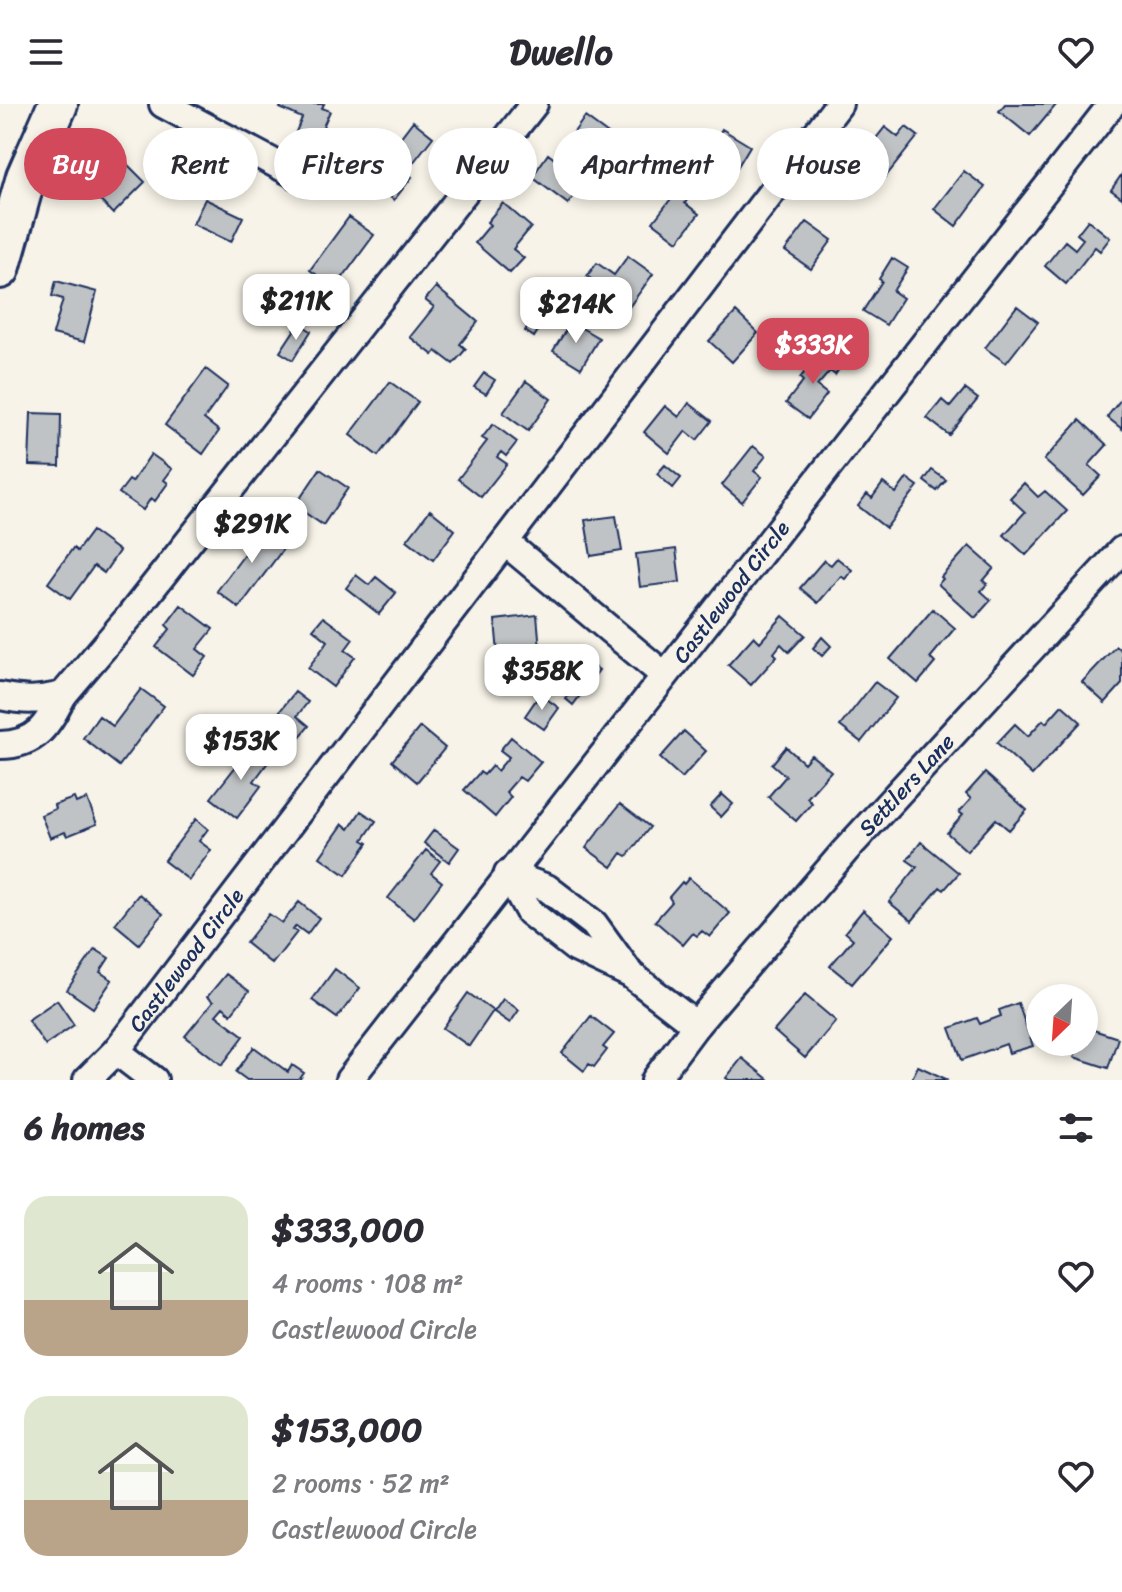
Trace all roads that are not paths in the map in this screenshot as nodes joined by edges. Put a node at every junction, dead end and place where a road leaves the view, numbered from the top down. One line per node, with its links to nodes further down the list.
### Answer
1 (58, 104): 7 (main road)
2 (534, 104): 11 (street)
3 (839, 104): 8 (street, Castlewood Circle)
4 (1112, 104): 10 (street, Castlewood Circle)
5 (178, 107): 6 (street)
6 (274, 162)
7 (0, 269)
8 (505, 542): 10 (street); 16 (street, Castlewood Circle)
9 (1122, 550): 15 (street, Settlers Lane)
10 (664, 675): 14 (street, Castlewood Circle)
11 (63, 695): 12 (street); 13 (street)
12 (0, 696)
13 (0, 745)
14 (508, 874): 15 (street); 19 (street, Castlewood Circle)
15 (696, 1025): 20 (street, Settlers Lane)
16 (116, 1051): 17 (street, Castlewood Circle); 18 (street, Castlewood Circle)
17 (87, 1080)
18 (154, 1080)
19 (349, 1080)
20 (655, 1080)

